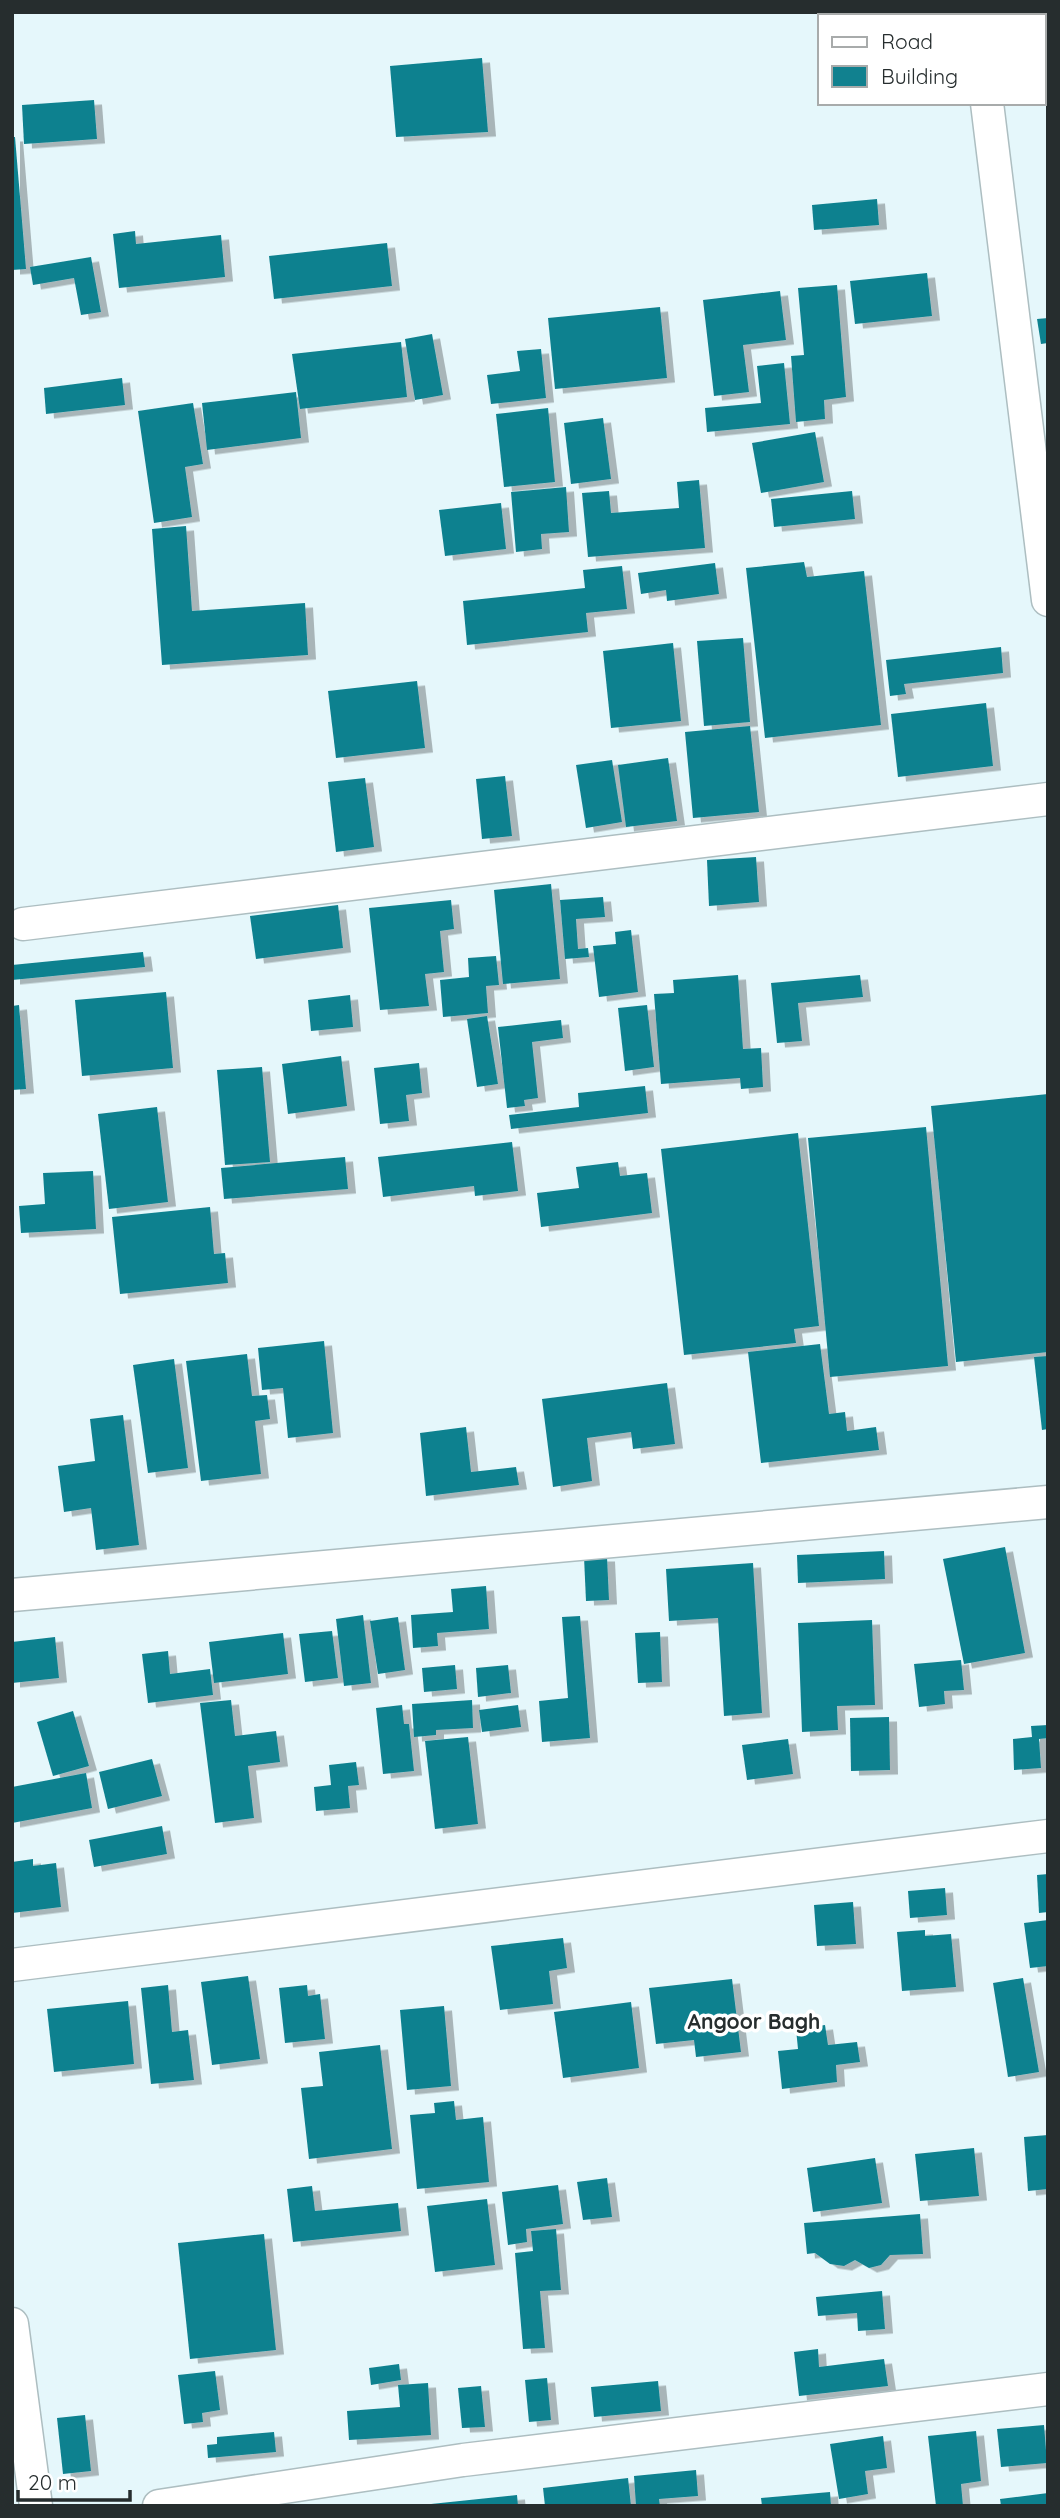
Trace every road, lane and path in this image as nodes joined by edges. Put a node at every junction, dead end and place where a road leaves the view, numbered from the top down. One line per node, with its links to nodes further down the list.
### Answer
1 (987, 105): 2 (street)
2 (1048, 600)
3 (1048, 799): 4 (street)
4 (23, 923)
5 (1048, 1502): 6 (street)
6 (12, 1595)
7 (1048, 1836): 8 (street)
8 (12, 1965)
9 (12, 2324): 11 (street)
10 (1048, 2389): 12 (street)
11 (36, 2506)
12 (159, 2506)

